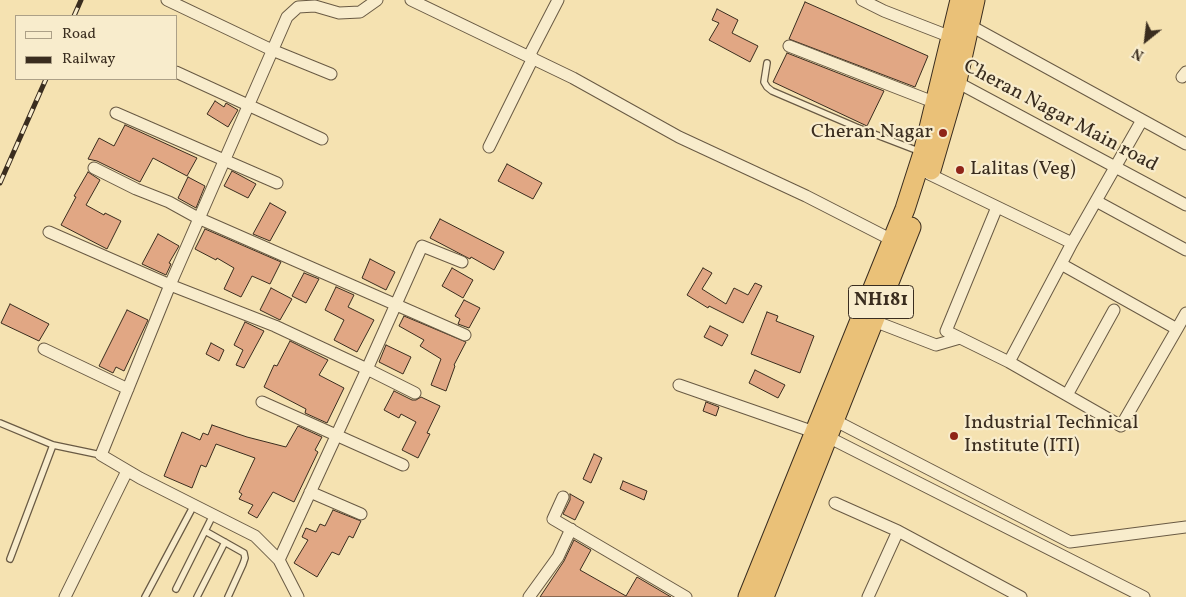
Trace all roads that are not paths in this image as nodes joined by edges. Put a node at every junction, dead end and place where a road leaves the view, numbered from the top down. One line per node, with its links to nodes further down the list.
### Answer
1 (167, 0): 13 (street)
2 (290, 0): 9 (street)
3 (377, 0): 9 (street)
4 (411, 0): 14 (street)
5 (558, 0): 14 (street)
6 (862, 0): 11 (street)
7 (960, 0): 11 (highway, NH181)
8 (975, 0): 10 (highway, NH181)
9 (304, 7): 13 (street)
10 (970, 25): 18 (highway, NH181); 22 (street)
11 (951, 37): 18 (highway, NH181)
12 (789, 46): 19 (street)
13 (272, 50): 17 (street); 20 (street)
14 (531, 57): 25 (street); 37 (street)
15 (767, 63): 26 (lane)
16 (178, 73): 20 (street)
17 (331, 74)
18 (950, 79): 19 (highway, NH181); 28 (street, Cheran Nagar Main road); 30 (highway, NH181)
19 (936, 103): 26 (highway, NH181)
20 (249, 105): 23 (street); 27 (street)
21 (116, 113): 27 (street)
22 (1142, 120): 24 (street); 28 (street)
23 (322, 138)
24 (1186, 144)
25 (488, 147)
26 (923, 153): 37 (highway, NH181)
27 (224, 160): 31 (street); 35 (street)
28 (1115, 167): 32 (street); 33 (street, Cheran Nagar Main road)
29 (94, 168): 35 (street)
30 (929, 174): 34 (street); 46 (highway, NH181)
31 (277, 183)
32 (1096, 201): 38 (street); 39 (street)
33 (1186, 205)
34 (997, 207): 38 (street); 49 (street)
35 (198, 218): 42 (street); 43 (street)
36 (49, 232): 42 (street)
37 (892, 240): 59 (highway, NH181)
38 (1072, 243): 41 (street)
39 (1186, 250)
40 (462, 262): 43 (street)
41 (1061, 264): 47 (street); 51 (street)
42 (170, 285): 52 (street); 54 (street)
43 (396, 305): 48 (street); 52 (street)
44 (1114, 310): 56 (street)
45 (1186, 312): 47 (street)
46 (874, 321): 49 (street); 59 (highway, NH181)
47 (1177, 329): 56 (street)
48 (465, 335)
49 (960, 338): 51 (street)
50 (44, 349): 54 (street)
51 (1009, 362): 56 (street)
52 (367, 369): 55 (street); 60 (street)
53 (679, 385): 59 (street)
54 (128, 389): 62 (street)
55 (415, 392)
56 (1066, 395)
57 (262, 402): 60 (street)
58 (0, 423): 61 (lane)
59 (826, 430): 71 (street); 86 (highway, NH181); 87 (highway, NH181); 90 (street)
60 (336, 436): 63 (street); 65 (street)
61 (53, 445): 62 (lane); 76 (lane)
62 (101, 455): 64 (street)
63 (404, 465)
64 (127, 471): 68 (street); 79 (street)
65 (310, 492): 69 (street); 77 (street)
66 (563, 497): 72 (street)
67 (835, 503): 74 (street)
68 (194, 505): 70 (street); 80 (lane)
69 (361, 514)
70 (213, 515): 73 (lane); 77 (street)
71 (1186, 528)
72 (571, 529): 84 (street); 85 (street)
73 (205, 531): 75 (lane); 78 (lane)
74 (898, 532): 88 (street); 89 (street)
75 (225, 542): 81 (lane); 82 (lane)
76 (10, 559)
77 (279, 560): 83 (street)
78 (176, 589)
79 (65, 597)
80 (145, 597)
81 (197, 597)
82 (228, 597)
83 (298, 597)
84 (529, 597)
85 (686, 597)
86 (748, 597)
87 (764, 597)
88 (868, 597)
89 (1021, 597)
90 (1144, 597)

